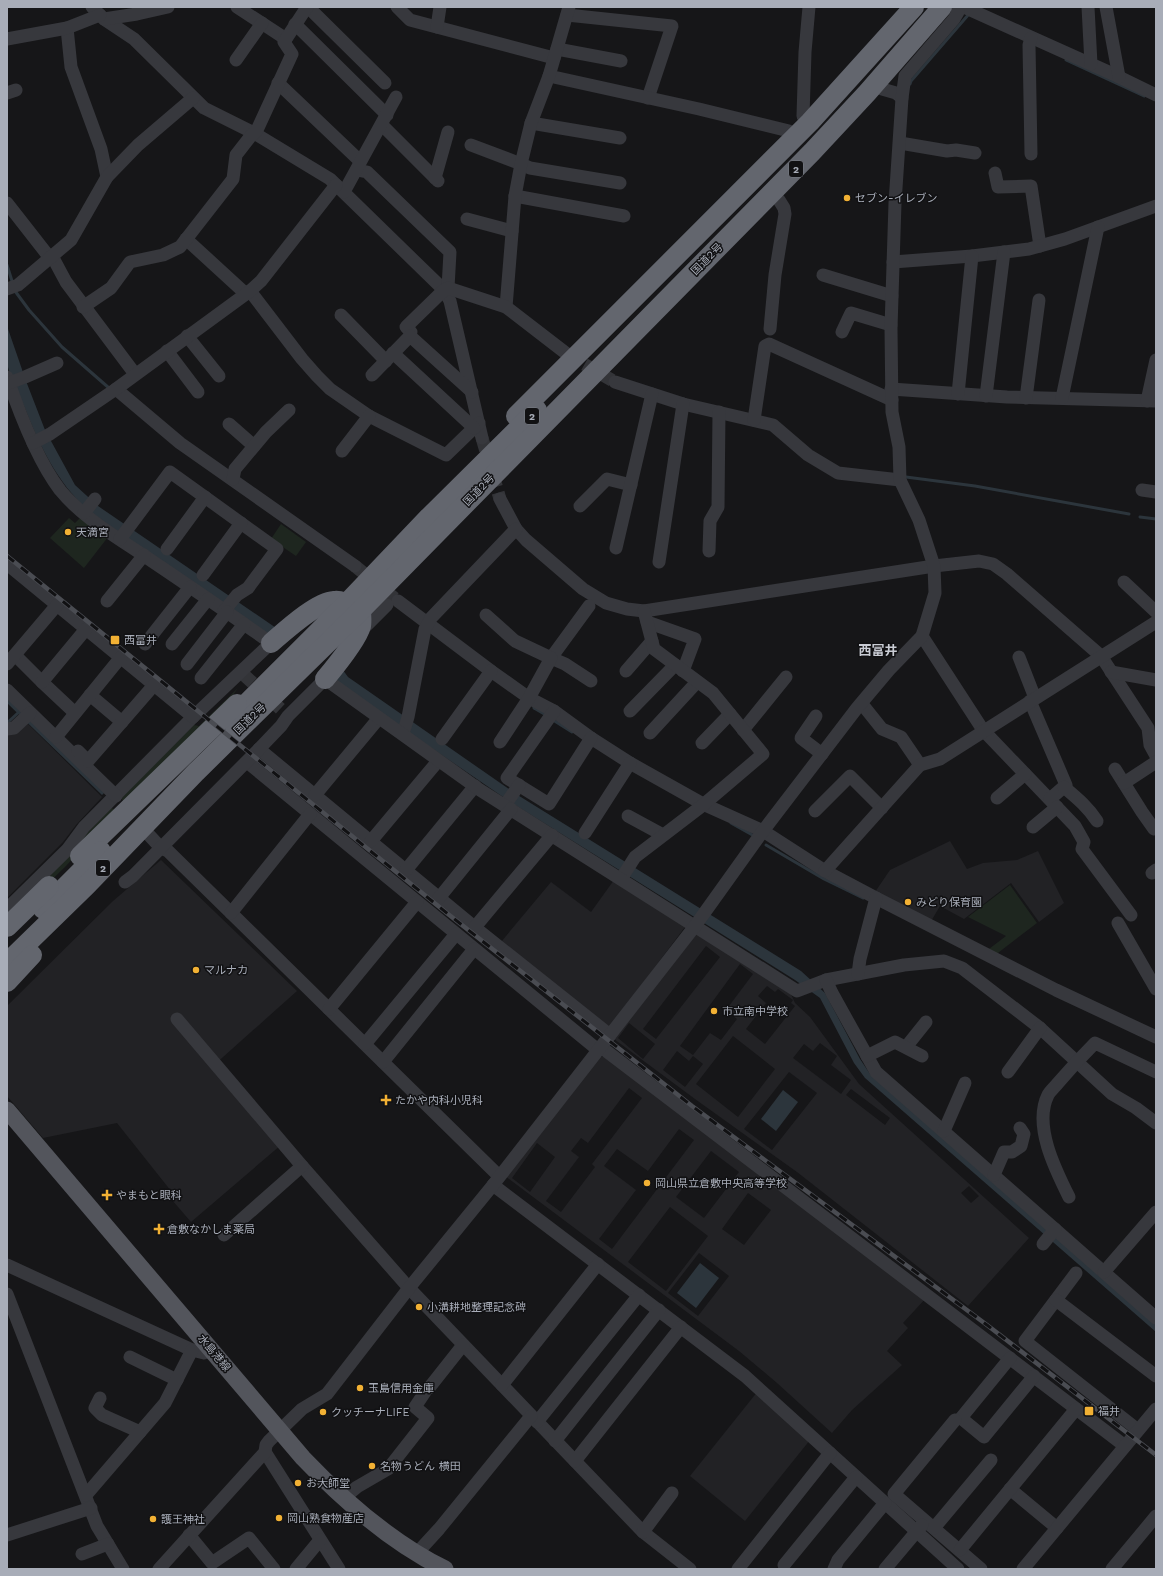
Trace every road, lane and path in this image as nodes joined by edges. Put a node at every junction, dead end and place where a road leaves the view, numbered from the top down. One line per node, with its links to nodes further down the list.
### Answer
1 (168, 7): 16 (street)
2 (237, 7): 17 (street)
3 (307, 7): 18 (street); 31 (street)
4 (397, 7): 19 (street)
5 (440, 7): 19 (street)
6 (809, 7): 39 (street)
7 (914, 7): 39 (highway)
8 (926, 7): 79 (highway, 国道2号 / 2)
9 (942, 7): 79 (highway, 国道2号 / 2)
10 (952, 7): 32 (highway)
11 (956, 7): 37 (street)
12 (964, 7): 23 (street)
13 (1088, 7): 27 (street)
14 (1106, 7): 29 (street)
15 (568, 11): 24 (street); 36 (street)
16 (99, 14): 20 (street); 35 (street)
17 (262, 23): 22 (street); 25 (street)
18 (295, 24): 22 (street); 38 (street)
19 (437, 27): 24 (street)
20 (67, 28): 21 (street); 53 (street)
21 (7, 39)
22 (286, 39): 30 (street)
23 (1030, 41): 27 (street); 48 (street)
24 (552, 55): 26 (street); 28 (street)
25 (236, 60)
26 (621, 61)
27 (1091, 64): 29 (street)
28 (549, 76): 36 (street); 40 (street)
29 (1119, 77): 33 (street)
30 (278, 83): 42 (street); 50 (street)
31 (385, 83)
32 (882, 89): 37 (street); 51 (highway)
33 (1156, 95)
34 (396, 97): 38 (street)
35 (193, 98): 42 (street); 53 (street)
36 (648, 98): 44 (street)
37 (902, 98): 45 (street)
38 (384, 120): 41 (street); 50 (street)
39 (810, 122): 44 (highway)
40 (531, 123): 43 (street); 49 (street)
41 (448, 132)
42 (254, 133): 55 (street); 64 (street)
43 (620, 138)
44 (790, 142): 51 (highway); 124 (highway)
45 (903, 143): 47 (street); 69 (street)
46 (471, 145): 49 (street)
47 (975, 153)
48 (1031, 154)
49 (517, 162): 54 (street); 56 (street)
50 (358, 166): 55 (street); 72 (street)
51 (808, 170): 57 (highway)
52 (995, 173): 65 (street)
53 (107, 177): 68 (street)
54 (620, 183)
55 (340, 189): 72 (street); 73 (street)
56 (515, 196): 61 (street); 63 (street)
57 (779, 200): 81 (street); 117 (highway)
58 (7, 203): 68 (street)
59 (1156, 206): 62 (street)
60 (471, 216): 63 (street)
61 (624, 216)
62 (1098, 227): 65 (street); 103 (street)
63 (508, 229): 77 (street)
64 (186, 239): 73 (street); 76 (street)
65 (1040, 246): 66 (street)
66 (1004, 252): 67 (street); 101 (street)
67 (972, 256): 69 (street); 100 (street)
68 (51, 257): 71 (street); 76 (street)
69 (893, 262): 74 (street)
70 (823, 275): 74 (street)
71 (7, 289)
72 (446, 289): 77 (street); 82 (street); 97 (street)
73 (248, 292): 84 (street); 108 (street)
74 (892, 296): 80 (street)
75 (1039, 300): 102 (street)
76 (83, 307): 90 (street)
77 (506, 307): 86 (street)
78 (341, 315): 87 (street)
79 (639, 319): 117 (highway, 国道2号 / 2); 124 (highway, 国道2号 / 2)
80 (891, 325): 83 (street); 98 (street)
81 (770, 329)
82 (410, 332)
83 (842, 332)
84 (187, 336): 85 (street); 92 (street)
85 (167, 351): 90 (street); 96 (street)
86 (567, 354)
87 (390, 357): 91 (street); 97 (street); 111 (street)
88 (1156, 360): 104 (street)
89 (57, 363): 93 (street)
90 (135, 374): 95 (street)
91 (372, 375)
92 (219, 376)
93 (9, 380): 112 (street)
94 (615, 382): 99 (street)
95 (116, 388): 112 (street); 115 (street)
96 (198, 392)
97 (472, 392): 111 (street)
98 (894, 392): 100 (street); 109 (street); 116 (street)
99 (652, 394): 105 (street); 118 (street)
100 (958, 394): 101 (street)
101 (986, 396): 102 (street)
102 (1026, 398): 103 (street)
103 (1062, 398): 104 (street)
104 (1151, 401)
105 (683, 404): 107 (street); 132 (street)
106 (289, 410): 113 (street)
107 (720, 412): 109 (street); 130 (street)
108 (369, 416): 111 (street); 114 (street)
109 (755, 417): 116 (street)
110 (230, 424): 113 (street)
111 (478, 430)
112 (40, 439): 127 (street)
113 (254, 446): 115 (street)
114 (342, 451)
115 (233, 479): 134 (street)
116 (900, 480): 135 (street)
117 (486, 482): 142 (highway, 国道2号 / 2)
118 (631, 485): 123 (street); 128 (street)
119 (1142, 490): 120 (street)
120 (1156, 492)
121 (205, 497): 125 (street); 127 (street); 129 (street)
122 (500, 499): 126 (street)
123 (580, 506)
124 (429, 517): 142 (highway, 国道2号 / 2)
125 (241, 523): 136 (street); 144 (street)
126 (516, 529): 147 (street); 150 (street)
127 (124, 534): 131 (street)
128 (616, 548)
129 (167, 549)
130 (709, 552)
131 (144, 555): 138 (street); 140 (street)
132 (659, 562)
133 (7, 564): 141 (street)
134 (355, 566)
135 (934, 566): 147 (street); 153 (street); 159 (street)
136 (203, 575)
137 (1124, 582): 145 (street)
138 (190, 587): 139 (street); 157 (street)
139 (208, 599): 144 (street); 158 (street)
140 (106, 601)
141 (57, 605): 151 (street); 163 (street)
142 (354, 606): 152 (highway); 154 (highway, 国道2号 / 2); 156 (highway); 176 (highway, 国道2号 / 2)
143 (590, 606): 162 (street)
144 (228, 607): 149 (street); 164 (street)
145 (1156, 612)
146 (486, 615): 162 (street)
147 (646, 616): 155 (street); 165 (street)
148 (1156, 622): 159 (street)
149 (244, 624): 156 (street); 170 (street)
150 (426, 626): 152 (street); 168 (street); 192 (street)
151 (86, 629): 160 (street); 174 (street)
152 (359, 631): 172 (highway)
153 (922, 636): 182 (street); 195 (street)
154 (332, 639): 210 (highway, 国道2号 / 2); 235 (highway)
155 (652, 641): 165 (street); 166 (street)
156 (271, 643): 189 (street)
157 (145, 644)
158 (172, 644)
159 (1100, 656): 167 (street); 181 (street)
160 (121, 657): 177 (street); 179 (street)
161 (1019, 657): 181 (street)
162 (551, 658): 173 (street); 180 (street)
163 (11, 659): 174 (street)
164 (187, 664)
165 (679, 668): 175 (street); 183 (street)
166 (626, 671)
167 (1111, 672): 169 (street); 205 (street)
168 (488, 675): 180 (street); 199 (street)
169 (1153, 676)
170 (201, 678)
171 (786, 678): 194 (street)
172 (328, 681): 190 (street); 196 (street); 203 (street)
173 (591, 681)
174 (42, 682): 184 (street)
175 (697, 682): 185 (street); 197 (street)
176 (266, 683): 210 (highway, 国道2号 / 2); 220 (highway)
177 (154, 685): 189 (street); 191 (street)
178 (7, 690): 186 (street)
179 (90, 695): 184 (street); 191 (street)
180 (529, 698): 187 (street); 200 (street)
181 (1032, 699): 195 (street); 216 (street)
182 (862, 704): 204 (street); 209 (street)
183 (630, 711)
184 (75, 713): 198 (street)
185 (730, 714): 194 (street); 202 (street)
186 (27, 716): 193 (street); 198 (street)
187 (551, 716): 201 (street); 217 (street)
188 (816, 716): 204 (street)
189 (193, 717): 220 (street)
190 (379, 718): 192 (street); 218 (street)
191 (122, 722): 198 (street)
192 (405, 728): 206 (street)
193 (7, 730)
194 (743, 730): 223 (street)
195 (983, 730): 209 (street); 213 (street)
196 (285, 731)
197 (650, 733)
198 (58, 735): 220 (street)
199 (442, 739)
200 (500, 742)
201 (589, 742): 211 (street); 217 (street)
202 (702, 743)
203 (259, 749): 207 (street); 218 (street)
204 (822, 754): 231 (street)
205 (1156, 756)
206 (438, 760): 215 (street); 236 (street)
207 (247, 762): 226 (street); 235 (street)
208 (1156, 762): 214 (street)
209 (920, 765): 224 (street)
210 (192, 767): 252 (highway, 国道2号 / 2); 254 (highway, 国道2号 / 2)
211 (628, 767): 223 (street); 232 (street)
212 (1115, 769): 214 (street)
213 (1025, 774): 219 (street); 221 (street)
214 (1124, 784): 230 (street)
215 (475, 786): 222 (street); 237 (street)
216 (1064, 787): 221 (street); 228 (street)
217 (516, 788): 222 (street)
218 (315, 795): 236 (street)
219 (996, 798)
220 (118, 802): 244 (street); 249 (highway)
221 (1054, 803): 229 (street); 246 (street)
222 (507, 806): 233 (street); 241 (street)
223 (700, 807): 231 (street); 234 (street)
224 (882, 808): 225 (street); 238 (street)
225 (815, 811)
226 (310, 814): 243 (street); 245 (street)
227 (628, 816): 234 (street)
228 (1097, 821)
229 (1033, 827)
230 (1156, 828)
231 (763, 831): 238 (street); 247 (street)
232 (586, 833)
233 (552, 835): 239 (street); 250 (street)
234 (662, 835): 239 (street)
235 (155, 841): 240 (street); 245 (street); 257 (highway)
236 (371, 841): 237 (street)
237 (406, 870): 241 (street)
238 (825, 871): 242 (street)
239 (625, 873): 247 (street)
240 (125, 882)
241 (439, 898): 250 (street)
242 (875, 901): 255 (street); 264 (street)
243 (417, 902): 251 (street); 259 (street)
244 (7, 910)
245 (231, 913): 259 (street)
246 (1132, 915)
247 (700, 920): 256 (street); 263 (street)
248 (1118, 923): 258 (street)
249 (7, 927)
250 (475, 928): 263 (street)
251 (456, 934): 253 (street); 265 (street)
252 (7, 944)
253 (474, 949): 267 (street); 270 (street)
254 (7, 963)
255 (858, 974): 256 (street); 262 (street)
256 (822, 981): 268 (street)
257 (7, 982)
258 (1156, 989)
259 (329, 1009): 265 (street)
260 (177, 1018): 279 (street)
261 (926, 1022): 266 (street)
262 (1040, 1028): 271 (street); 272 (street)
263 (610, 1034): 267 (street)
264 (1156, 1037)
265 (365, 1044): 270 (street)
266 (906, 1047): 268 (street); 269 (street)
267 (599, 1049): 281 (street); 300 (street)
268 (867, 1056): 278 (street)
269 (922, 1056)
270 (383, 1062): 281 (street)
271 (1076, 1062): 273 (street); 276 (street); 282 (street)
272 (1008, 1072)
273 (1156, 1072)
274 (965, 1083): 278 (street)
275 (7, 1110): 297 (main road, 水島港線)
276 (1156, 1123)
277 (1020, 1128): 280 (street)
278 (944, 1131): 280 (street)
279 (302, 1166): 284 (street); 289 (street)
280 (994, 1175): 287 (street)
281 (496, 1180): 285 (street); 289 (street)
282 (1069, 1197)
283 (1156, 1212): 287 (street)
284 (224, 1235)
285 (598, 1264): 291 (street); 304 (street)
286 (7, 1266): 298 (street)
287 (1104, 1272): 294 (street)
288 (1076, 1273): 292 (street)
289 (409, 1288): 296 (street); 311 (street)
290 (7, 1294): 322 (street)
291 (639, 1295): 293 (street); 308 (street)
292 (1056, 1300): 302 (street); 310 (street)
293 (659, 1310): 295 (street); 313 (street)
294 (1156, 1318)
295 (681, 1327): 316 (street); 318 (street)
296 (463, 1345): 304 (street); 323 (street)
297 (210, 1348): 298 (street); 311 (main road, 水島港線)
298 (192, 1350): 303 (street)
299 (130, 1357): 303 (street)
300 (1010, 1358): 301 (street); 301 (street)
301 (1034, 1376): 306 (street)
302 (1156, 1376)
303 (177, 1380): 312 (street)
304 (502, 1385): 308 (street)
305 (100, 1398): 312 (street)
306 (1076, 1409): 314 (street); 320 (street)
307 (1156, 1409): 310 (street)
308 (534, 1419): 313 (street); 335 (street)
309 (955, 1420): 327 (street)
310 (1138, 1430): 314 (street)
311 (280, 1431): 315 (street); 323 (main road, 水島港線)
312 (140, 1432): 322 (street)
313 (556, 1441): 318 (street)
314 (1125, 1446): 328 (street)
315 (265, 1452): 331 (street); 332 (street)
316 (830, 1453): 319 (street); 345 (street)
317 (991, 1460): 327 (street)
318 (575, 1461): 329 (street)
319 (856, 1477): 324 (street); 337 (street)
320 (1010, 1488): 328 (street); 334 (street)
321 (672, 1493): 329 (street)
322 (86, 1495): 325 (street)
323 (344, 1497): 335 (main road, 水島港線)
324 (885, 1503): 327 (street); 346 (street)
325 (91, 1508): 330 (street); 333 (street)
326 (1156, 1516): 351 (street)
327 (923, 1527): 334 (street); 347 (street); 348 (street)
328 (1057, 1528): 350 (street)
329 (643, 1532): 344 (street)
330 (7, 1535)
331 (189, 1535): 339 (street); 340 (street)
332 (320, 1540): 341 (street); 342 (street)
333 (108, 1544): 336 (street); 338 (street)
334 (960, 1550): 349 (street)
335 (417, 1553): 343 (main road, 水島港線)
336 (82, 1554)
337 (784, 1564)
338 (123, 1569)
339 (159, 1569)
340 (274, 1569)
341 (296, 1569)
342 (339, 1569)
343 (445, 1569)
344 (690, 1569)
345 (738, 1569)
346 (834, 1569)
347 (885, 1569)
348 (958, 1569)
349 (981, 1569)
350 (1023, 1569)
351 (1112, 1569)

